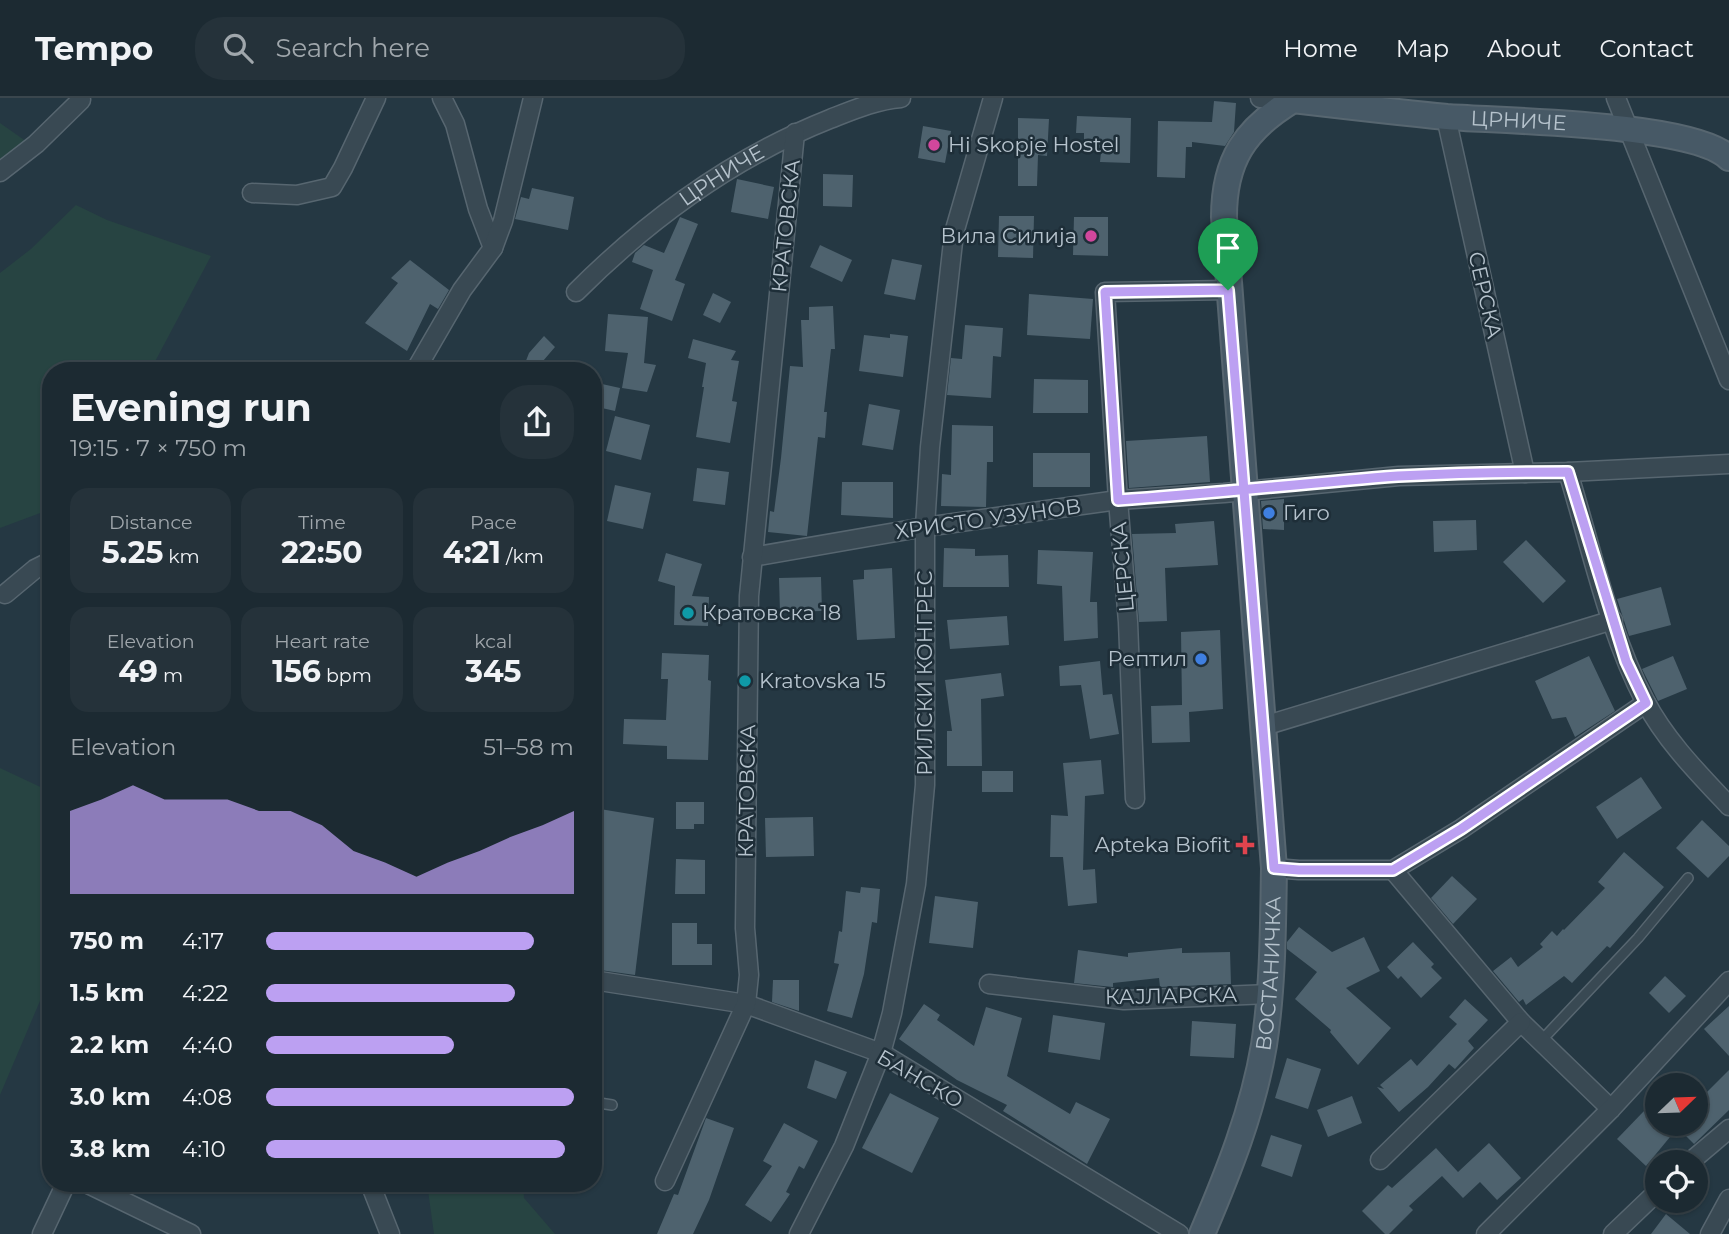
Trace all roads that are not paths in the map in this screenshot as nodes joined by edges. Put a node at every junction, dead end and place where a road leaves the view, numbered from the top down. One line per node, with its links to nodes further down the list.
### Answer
1 (376, 98): 15 (street)
2 (442, 98): 16 (street)
3 (533, 98): 16 (street)
4 (894, 98): 12 (street, ЦРНИЧЕ)
5 (993, 98): 26 (street, РИЛСКИ КОНГРЕС)
6 (1260, 98): 9 (street, ЦРНИЧЕ)
7 (1616, 98): 11 (street)
8 (81, 100): 14 (street)
9 (1293, 100): 10 (street, ЦРНИЧЕ); 17 (street, ВОСТАНИЧКА)
10 (1446, 117): 11 (street, ЦРНИЧЕ); 22 (street, СЕРСКА)
11 (1628, 130): 13 (street, ЦРНИЧЕ); 20 (street)
12 (795, 133): 18 (street, ЦРНИЧЕ); 27 (street, КРАТОВСКА)
13 (1729, 158)
14 (0, 172)
15 (252, 193)
16 (493, 248): 19 (street)
17 (1228, 290): 24 (street, ВОСТАНИЧКА); 25 (street, ЦЕРСКА)
18 (576, 292)
19 (420, 362)
20 (1729, 380)
21 (1729, 464): 23 (street, ХРИСТО УЗУНОВ)
22 (1525, 472): 23 (street, ХРИСТО УЗУНОВ); 24 (street, ХРИСТО УЗУНОВ)
23 (1568, 472): 30 (street)
24 (1246, 490): 25 (street, ХРИСТО УЗУНОВ); 32 (street, ВОСТАНИЧКА)
25 (1118, 500): 26 (street, ХРИСТО УЗУНОВ); 33 (street, ЦЕРСКА)
26 (925, 527): 27 (street, ХРИСТО УЗУНОВ); 45 (street, РИЛСКИ КОНГРЕС)
27 (752, 557): 42 (street, КРАТОВСКА)
28 (42, 566): 29 (street)
29 (5, 594)
30 (1613, 620): 31 (street); 32 (street)
31 (1646, 703): 34 (street); 36 (street)
32 (1264, 726): 35 (street, ВОСТАНИЧКА)
33 (1135, 799)
34 (1729, 806)
35 (1274, 868): 36 (street); 41 (street, ВОСТАНИЧКА)
36 (1393, 870): 43 (street)
37 (1688, 878): 44 (lane)
38 (602, 980): 42 (street, БАНСКО)
39 (1729, 982): 48 (street)
40 (989, 984): 41 (street, КАЈЛАРСКА)
41 (1270, 994): 63 (street, ВОСТАНИЧКА)
42 (746, 1004): 45 (street, БАНСКО); 52 (street, КРАТОВСКА)
43 (1521, 1022): 44 (street); 51 (street)
44 (1540, 1042): 48 (street)
45 (881, 1054): 61 (street, РИЛСКИ КОНГРЕС); 62 (street, БАНСКО)
46 (602, 1103): 47 (lane)
47 (612, 1105)
48 (1611, 1109): 64 (street)
49 (1729, 1129): 50 (street)
50 (1704, 1150)
51 (1380, 1160)
52 (665, 1181)
53 (62, 1192): 58 (street)
54 (105, 1192): 59 (street)
55 (373, 1192): 60 (street)
56 (1729, 1199): 66 (street)
57 (1645, 1203): 65 (street)
58 (41, 1234)
59 (191, 1234)
60 (390, 1234)
61 (799, 1234)
62 (1179, 1234)
63 (1202, 1234)
64 (1486, 1234)
65 (1613, 1234)
66 (1710, 1234)

